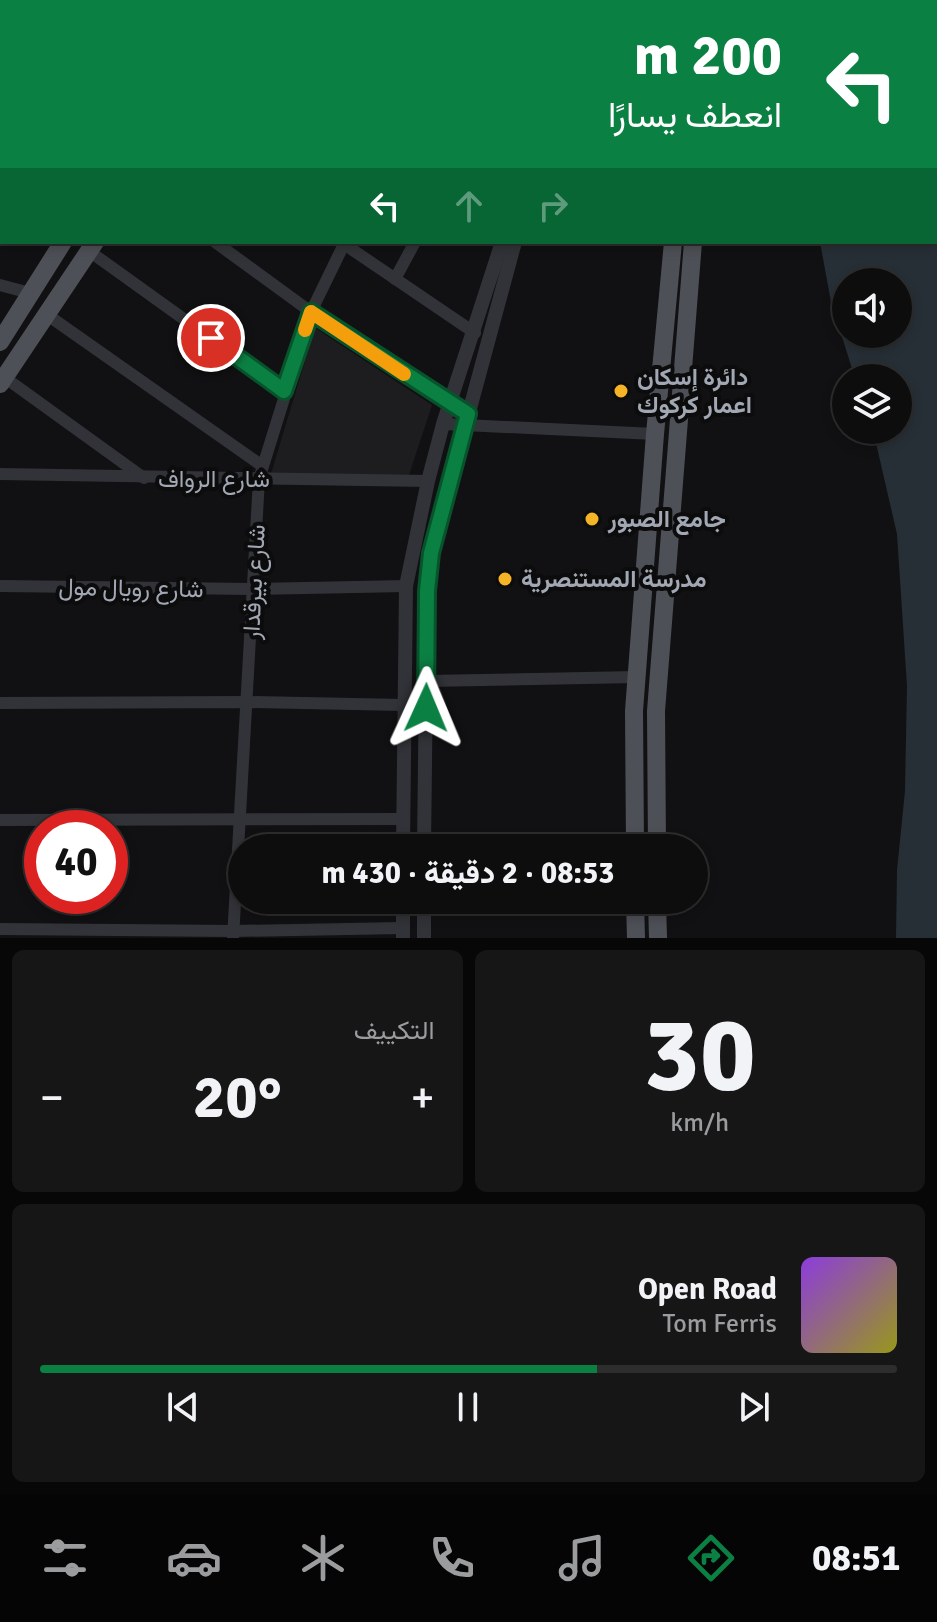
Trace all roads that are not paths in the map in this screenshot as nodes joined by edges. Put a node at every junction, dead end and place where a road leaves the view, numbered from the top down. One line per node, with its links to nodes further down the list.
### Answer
1 (62, 244): 13 (main road)
2 (218, 244): 14 (street)
3 (344, 244): 14 (street, شارع بيرقدار)
4 (345, 244): 11 (street)
5 (414, 244): 11 (street)
6 (501, 244): 16 (street)
7 (514, 244): 21 (street)
8 (673, 244): 23 (main road)
9 (693, 244): 43 (main road)
10 (92, 247): 15 (main road); 19 (street)
11 (395, 279): 16 (street)
12 (0, 285): 13 (street)
13 (30, 293): 17 (main road)
14 (311, 312): 19 (street, شارع بيرقدار); 20 (street)
15 (46, 314): 18 (main road); 24 (street)
16 (475, 333): 20 (street)
17 (0, 342)
18 (2, 381): 26 (street)
19 (284, 391): 24 (street, شارع بيرقدار)
20 (451, 404): 21 (street); 22 (street)
21 (466, 420): 22 (street); 23 (street); 33 (street)
22 (443, 424): 28 (street)
23 (655, 434): 32 (main road)
24 (261, 465): 27 (street, شارع بيرقدار)
25 (0, 474): 26 (street, شارع الرواف)
26 (145, 478): 27 (street, شارع الرواف)
27 (259, 479): 28 (street, شارع الرواف); 31 (street, شارع بيرقدار)
28 (428, 481): 30 (street)
29 (0, 586): 31 (street, شارع رويال مول)
30 (406, 586): 31 (street, شارع رويال مول); 36 (street)
31 (253, 589): 34 (street, شارع بيرقدار)
32 (637, 677): 33 (street); 42 (main road)
33 (427, 681): 41 (street)
34 (248, 702): 35 (street); 36 (street); 39 (street, شارع بيرقدار)
35 (0, 703)
36 (404, 705): 37 (street)
37 (403, 819): 39 (street); 40 (street)
38 (0, 820): 39 (street)
39 (241, 822): 49 (street, شارع بيرقدار)
40 (403, 834)
41 (424, 834)
42 (635, 834)
43 (657, 834)
44 (424, 914): 50 (street)
45 (635, 914): 51 (main road)
46 (657, 914): 52 (main road)
47 (0, 929): 49 (street)
48 (402, 933): 49 (street)
49 (234, 934)
50 (424, 938)
51 (636, 938)
52 (658, 938)

